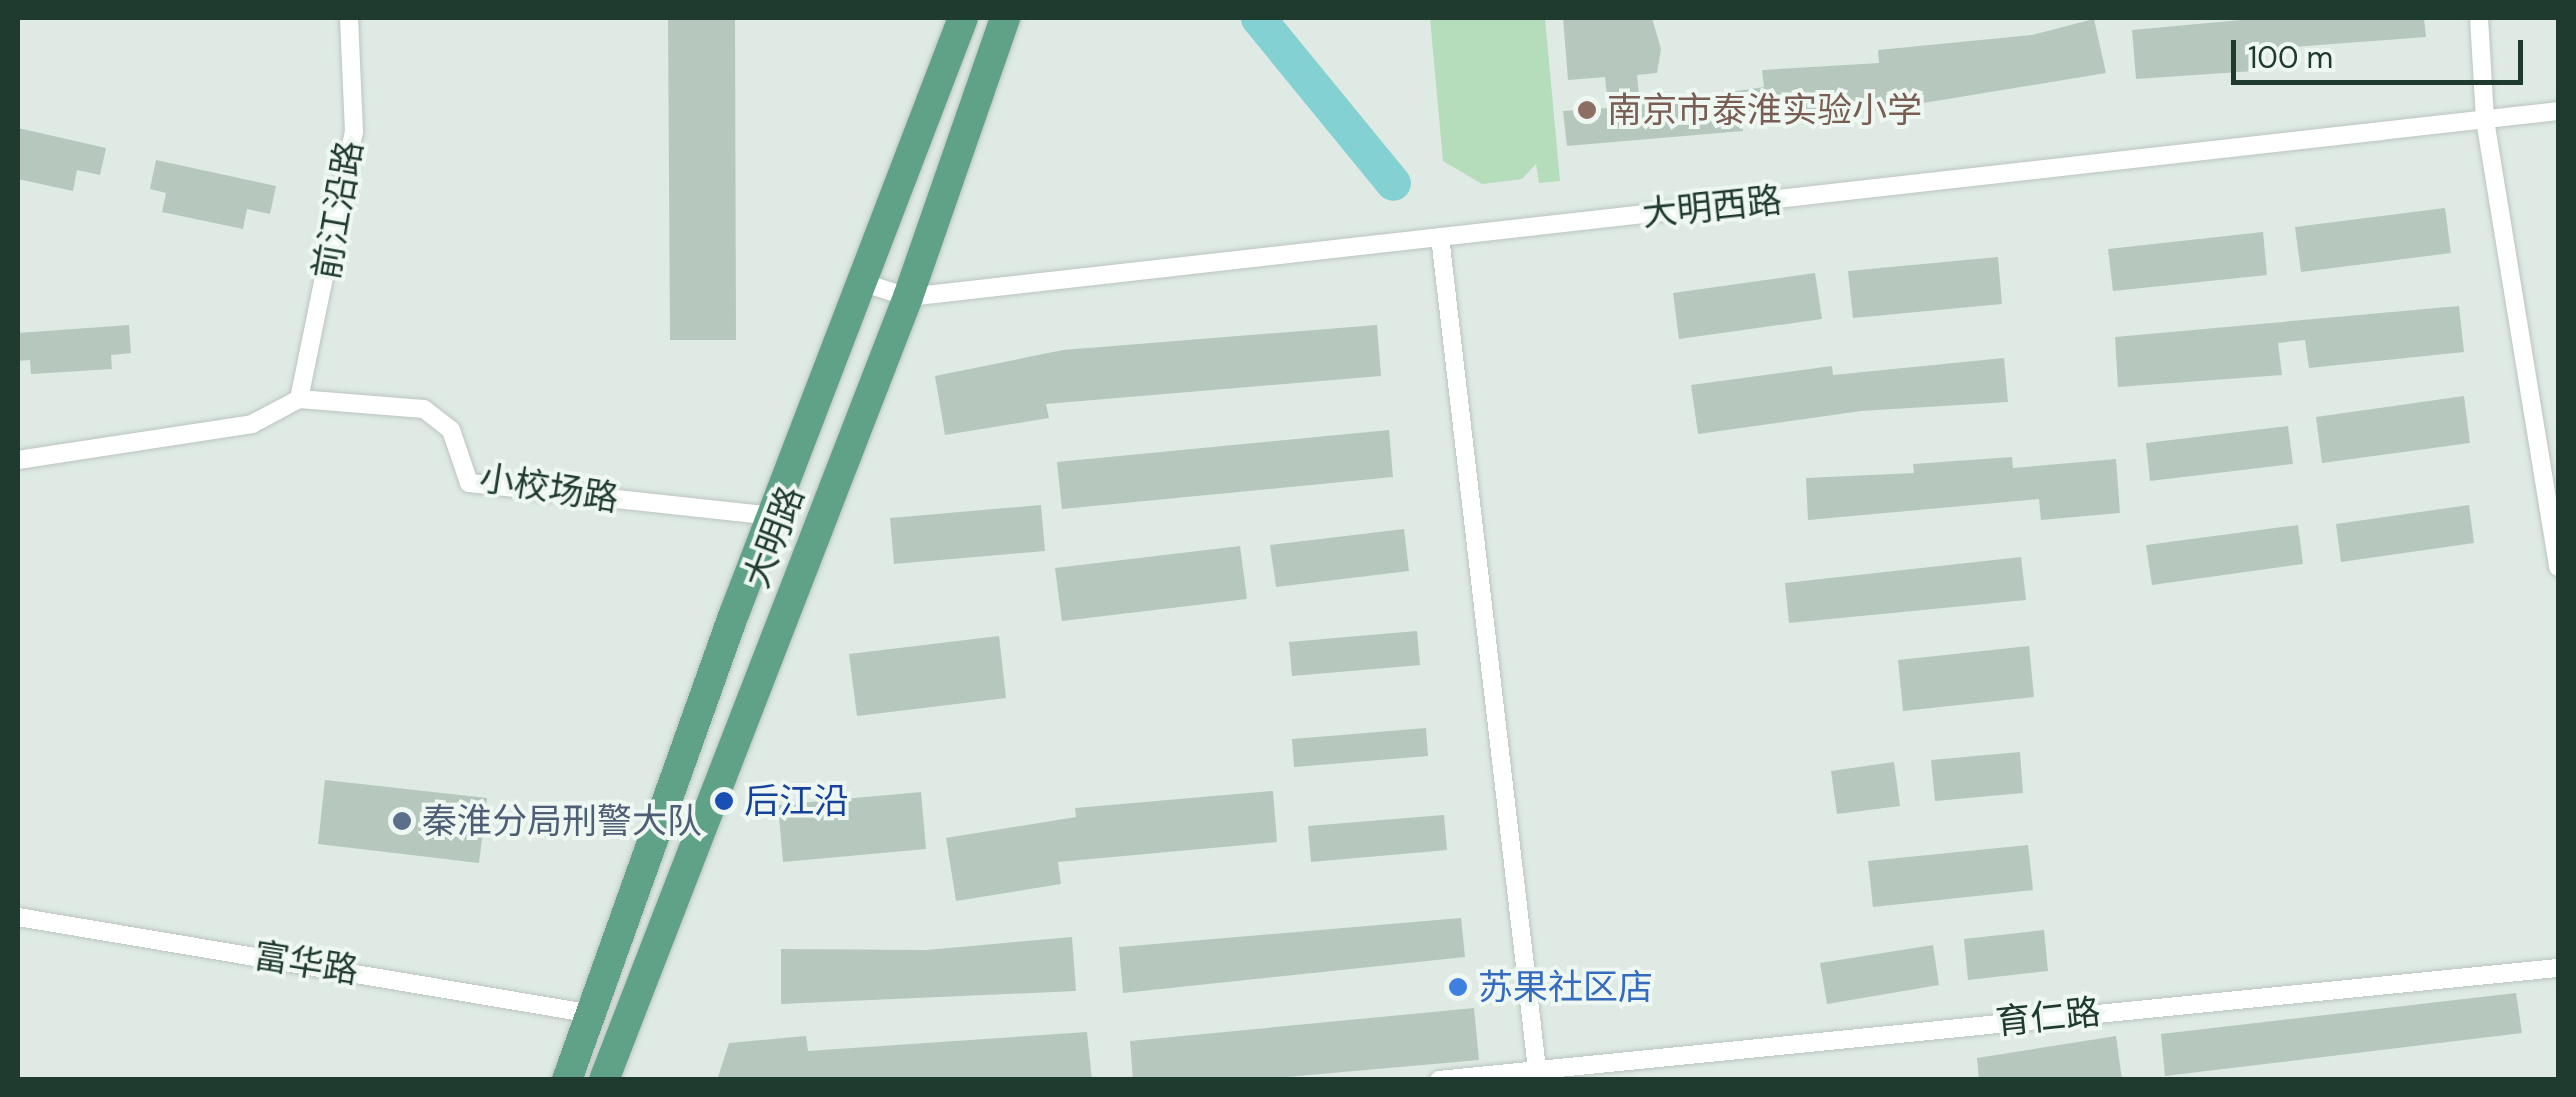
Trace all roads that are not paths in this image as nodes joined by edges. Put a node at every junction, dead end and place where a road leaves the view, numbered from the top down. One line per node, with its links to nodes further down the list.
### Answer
1 (349, 18): 10 (street, 前江沿路)
2 (963, 18): 8 (main road)
3 (1005, 18): 9 (main road, 大明路)
4 (2479, 18): 6 (street)
5 (2558, 111): 6 (street, 大明西路)
6 (2485, 120): 7 (street, 大明西路); 13 (street)
7 (1440, 237): 9 (street, 大明西路); 17 (street)
8 (867, 284): 9 (street, 大明西路); 12 (main road)
9 (908, 296): 19 (main road, 大明路)
10 (299, 400): 11 (street); 12 (street, 小校场路)
11 (18, 460)
12 (771, 516): 16 (main road)
13 (2558, 566)
14 (18, 917): 16 (street, 富华路)
15 (2558, 968): 17 (street, 育仁路)
16 (593, 1014): 18 (main road)
17 (1537, 1068): 20 (street, 育仁路)
18 (567, 1080)
19 (604, 1080)
20 (1439, 1080)

